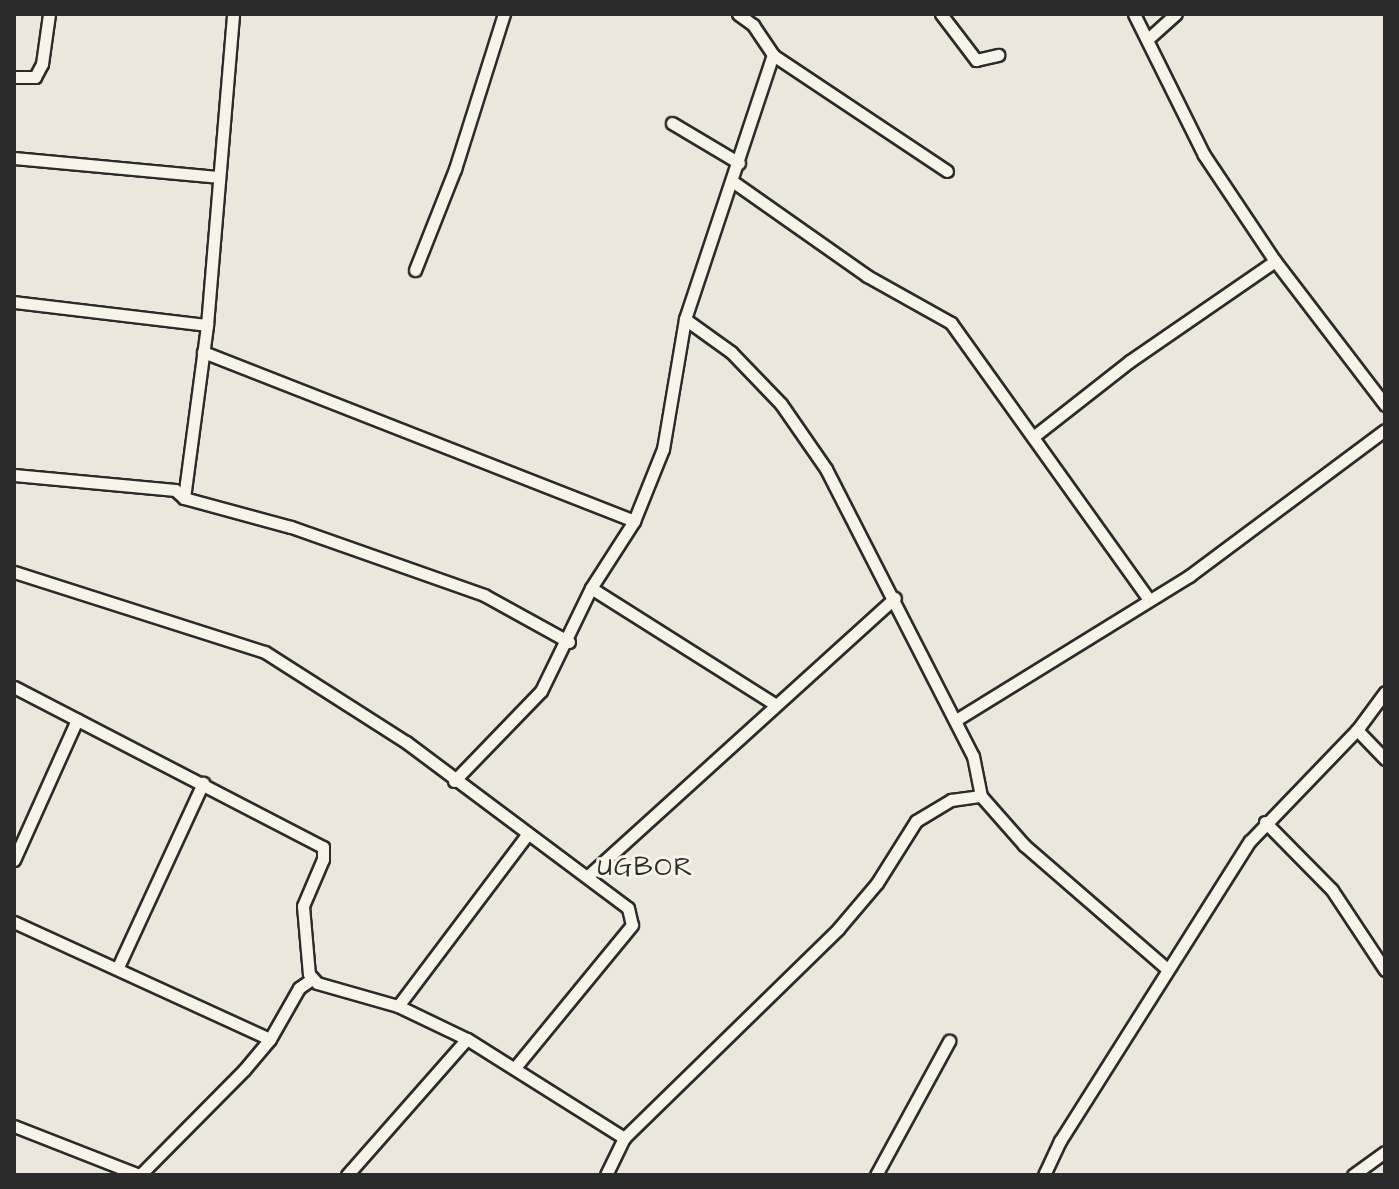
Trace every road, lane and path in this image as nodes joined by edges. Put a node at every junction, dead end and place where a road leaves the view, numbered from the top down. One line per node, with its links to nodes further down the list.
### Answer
1 (49, 14): 11 (street)
2 (233, 14): 16 (street)
3 (504, 14): 19 (street)
4 (738, 14): 9 (street)
5 (941, 14): 10 (street)
6 (1134, 14): 8 (street)
7 (1176, 14): 8 (street)
8 (1149, 38): 18 (street)
9 (773, 55): 14 (street); 15 (street)
10 (998, 55)
11 (14, 77)
12 (672, 123): 14 (street)
13 (14, 158): 16 (street)
14 (739, 163): 17 (street)
15 (947, 171)
16 (217, 177): 22 (street)
17 (732, 181): 21 (street); 26 (street)
18 (1275, 261): 24 (street); 26 (street)
19 (415, 270)
20 (14, 302): 22 (street)
21 (685, 319): 29 (street); 32 (street)
22 (207, 325): 23 (street)
23 (203, 352): 28 (street); 29 (street)
24 (1385, 405)
25 (1385, 430): 33 (street)
26 (1033, 437): 33 (street)
27 (14, 475): 28 (street)
28 (184, 498): 34 (street)
29 (634, 521): 31 (street)
30 (14, 572): 42 (street)
31 (591, 588): 34 (street); 37 (street)
32 (895, 598): 37 (street); 39 (street)
33 (1148, 598): 39 (street)
34 (569, 642): 42 (street)
35 (14, 687): 38 (street)
36 (1385, 692): 40 (street)
37 (773, 703): 49 (street)
38 (77, 720): 43 (street); 47 (street)
39 (956, 720): 44 (street)
40 (1357, 730): 41 (street); 45 (street)
41 (1385, 759)
42 (454, 781): 46 (street)
43 (203, 783): 51 (street); 54 (street)
44 (981, 796): 52 (street); 61 (street)
45 (1265, 822): 52 (street); 53 (street)
46 (526, 836): 49 (street); 55 (street)
47 (19, 838): 48 (street)
48 (14, 860)
49 (588, 876): 59 (street)
50 (14, 922): 51 (street)
51 (118, 967): 56 (street)
52 (1167, 969): 67 (street)
53 (1385, 970)
54 (312, 979): 55 (street); 56 (street)
55 (398, 1006): 57 (street)
56 (270, 1039): 63 (street)
57 (467, 1039): 59 (street); 64 (street)
58 (949, 1041): 66 (street)
59 (516, 1066): 61 (street)
60 (14, 1126): 63 (street)
61 (624, 1138): 65 (street)
62 (1385, 1152): 68 (street)
63 (139, 1175)
64 (347, 1175)
65 (606, 1175)
66 (876, 1175)
67 (1044, 1175)
68 (1353, 1175)

